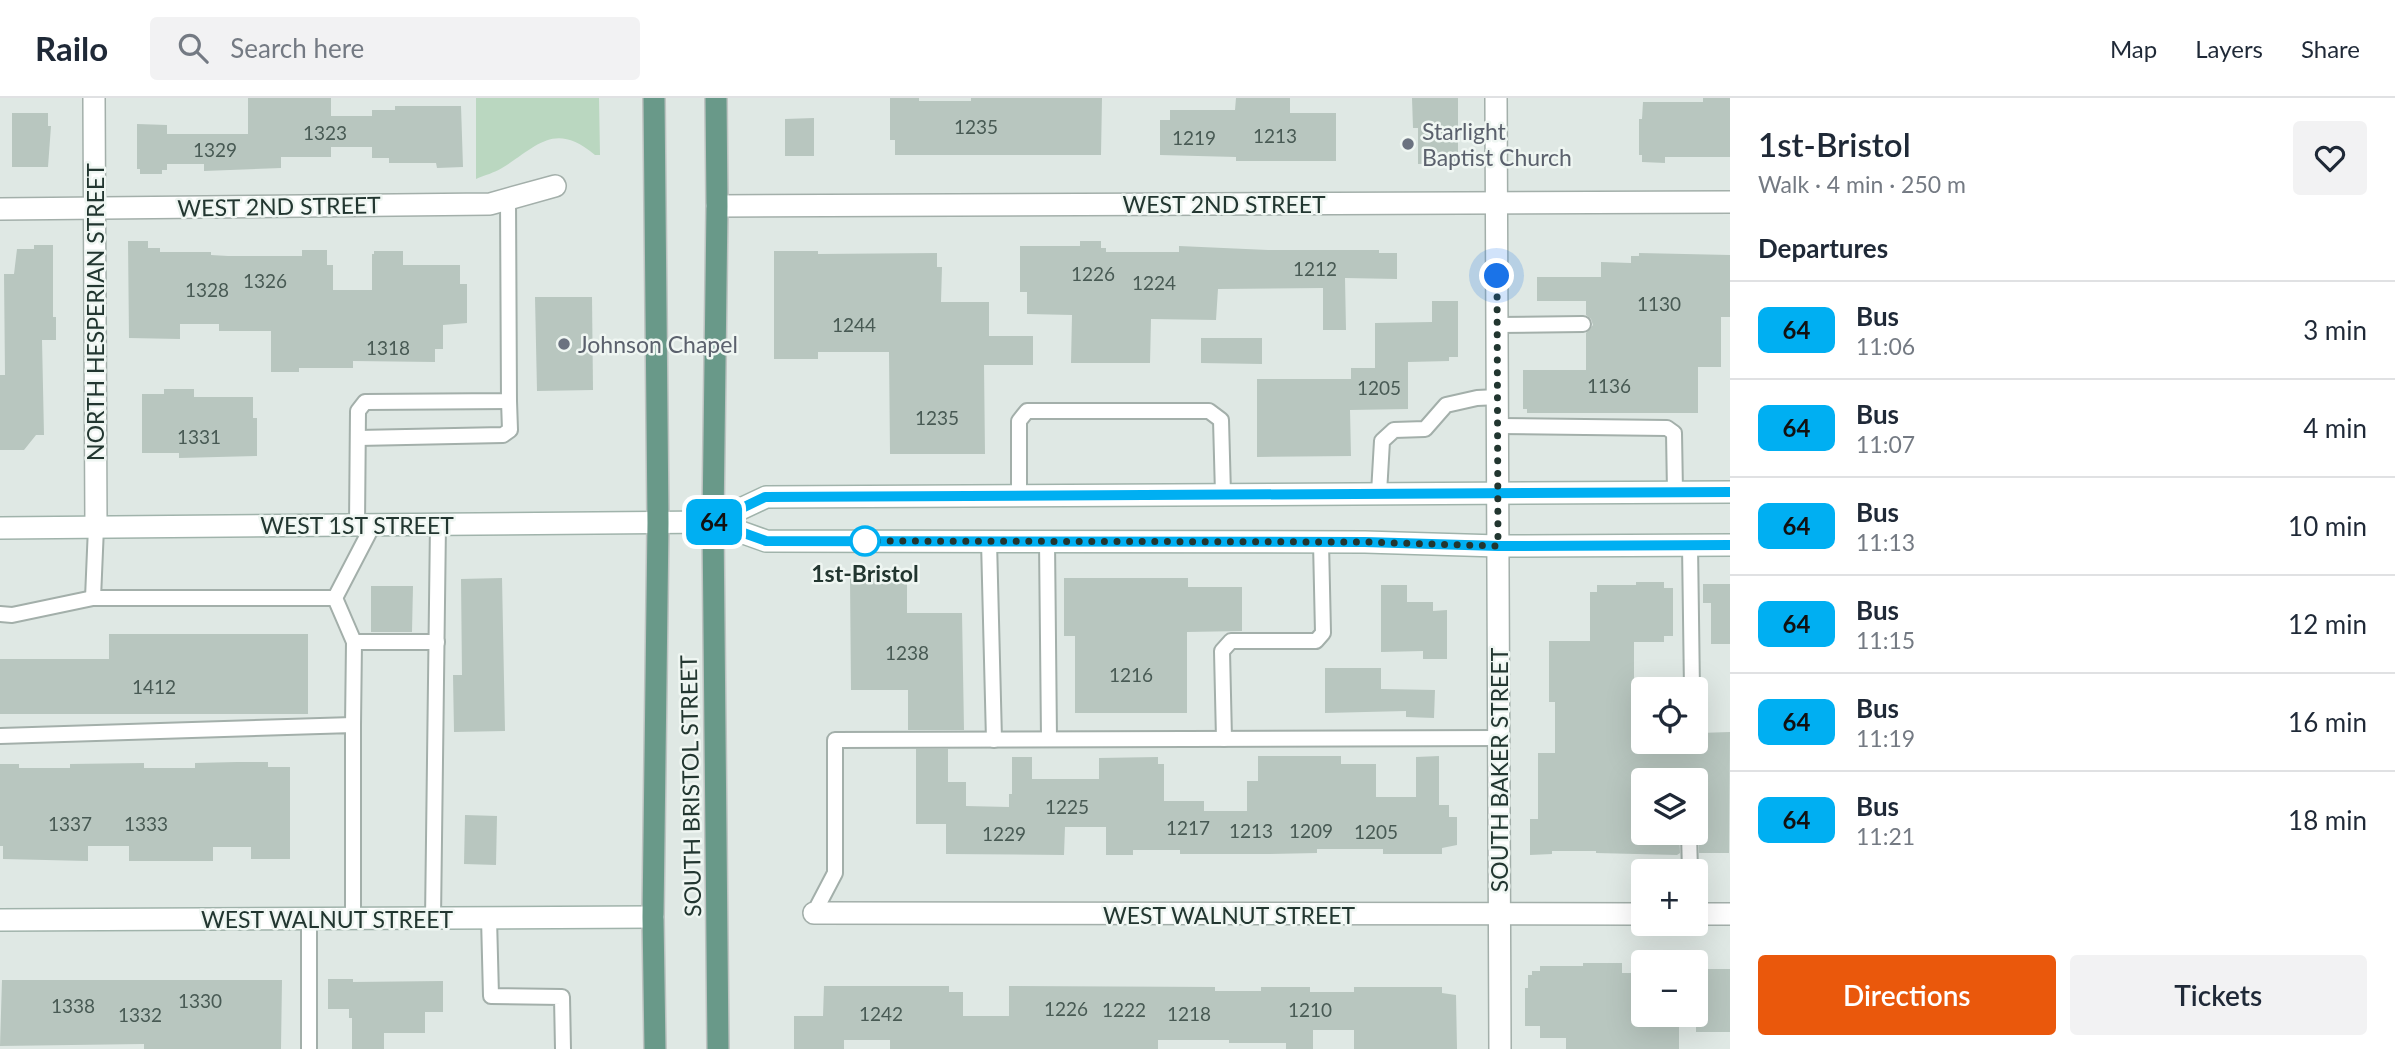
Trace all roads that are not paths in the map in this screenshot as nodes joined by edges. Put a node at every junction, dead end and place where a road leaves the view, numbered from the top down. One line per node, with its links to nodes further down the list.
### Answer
1 (94, 98): 10 (street, NORTH HESPERIAN STREET)
2 (654, 98): 25 (main road, SOUTH BRISTOL STREET)
3 (716, 98): 9 (main road, SOUTH BRISTOL STREET)
4 (1496, 98): 8 (street, SOUTH BAKER STREET)
5 (555, 186): 6 (street, WEST 2ND STREET)
6 (508, 200): 10 (street, WEST 2ND STREET); 15 (lane)
7 (1730, 202): 8 (street, WEST 2ND STREET)
8 (1497, 203): 9 (street, WEST 2ND STREET); 13 (street, SOUTH BAKER STREET)
9 (717, 205): 24 (main road, SOUTH BRISTOL STREET)
10 (94, 208): 11 (street, WEST 2ND STREET); 28 (street, NORTH HESPERIAN STREET)
11 (0, 209)
12 (1583, 324): 13 (lane)
13 (1497, 325): 14 (street, SOUTH BAKER STREET)
14 (1498, 397): 16 (street, SOUTH BAKER STREET); 21 (lane)
15 (509, 401): 17 (lane); 17 (lane)
16 (1498, 426): 18 (street, SOUTH BAKER STREET); 19 (lane)
17 (358, 438): 27 (lane)
18 (1498, 492): 19 (street, WEST 1ST STREET); 21 (street, WEST 1ST STREET); 35 (street, SOUTH BAKER STREET)
19 (1675, 492): 20 (street, WEST 1ST STREET)
20 (1730, 492)
21 (1379, 493): 22 (street, WEST 1ST STREET)
22 (1223, 494): 23 (street, WEST 1ST STREET); 23 (lane)
23 (1019, 495): 24 (street, WEST 1ST STREET)
24 (713, 522): 25 (street, WEST 1ST STREET); 30 (street, WEST 1ST STREET); 62 (main road, SOUTH BRISTOL STREET)
25 (658, 523): 26 (street, WEST 1ST STREET); 53 (main road, SOUTH BRISTOL STREET)
26 (438, 524): 27 (street, WEST 1ST STREET); 40 (lane)
27 (365, 525): 28 (street, WEST 1ST STREET); 37 (lane)
28 (96, 527): 29 (street, WEST 1ST STREET); 36 (lane)
29 (0, 528)
30 (989, 541): 31 (street, WEST 1ST STREET); 47 (lane)
31 (1047, 541): 32 (street, WEST 1ST STREET); 45 (lane)
32 (1321, 542): 35 (street, WEST 1ST STREET); 46 (lane)
33 (1690, 545): 34 (street, WEST 1ST STREET); 35 (street, WEST 1ST STREET); 41 (lane)
34 (1730, 545)
35 (1498, 546): 44 (street, SOUTH BAKER STREET)
36 (93, 598): 37 (lane); 38 (lane)
37 (335, 598): 39 (lane)
38 (0, 614)
39 (354, 642): 40 (lane); 42 (lane)
40 (437, 642): 57 (lane)
41 (1692, 677)
42 (353, 725): 43 (lane); 56 (lane)
43 (0, 736)
44 (1499, 738): 46 (lane); 52 (street, SOUTH BAKER STREET)
45 (1049, 739): 46 (lane); 47 (lane)
46 (1224, 739)
47 (993, 740): 48 (lane)
48 (814, 913): 52 (street, WEST WALNUT STREET)
49 (1631, 914): 52 (street, WEST WALNUT STREET)
50 (1708, 914): 51 (street)
51 (1730, 914)
52 (1499, 915): 63 (street, SOUTH BAKER STREET)
53 (653, 917): 54 (street, WEST WALNUT STREET); 61 (main road, SOUTH BRISTOL STREET)
54 (489, 918): 57 (street, WEST WALNUT STREET); 60 (lane)
55 (309, 919): 56 (street, WEST WALNUT STREET); 58 (street, WEST WALNUT STREET); 59 (lane)
56 (353, 919): 57 (street, WEST WALNUT STREET)
57 (433, 919)
58 (0, 920)
59 (309, 1049)
60 (563, 1049)
61 (655, 1049)
62 (718, 1049)
63 (1500, 1049)

